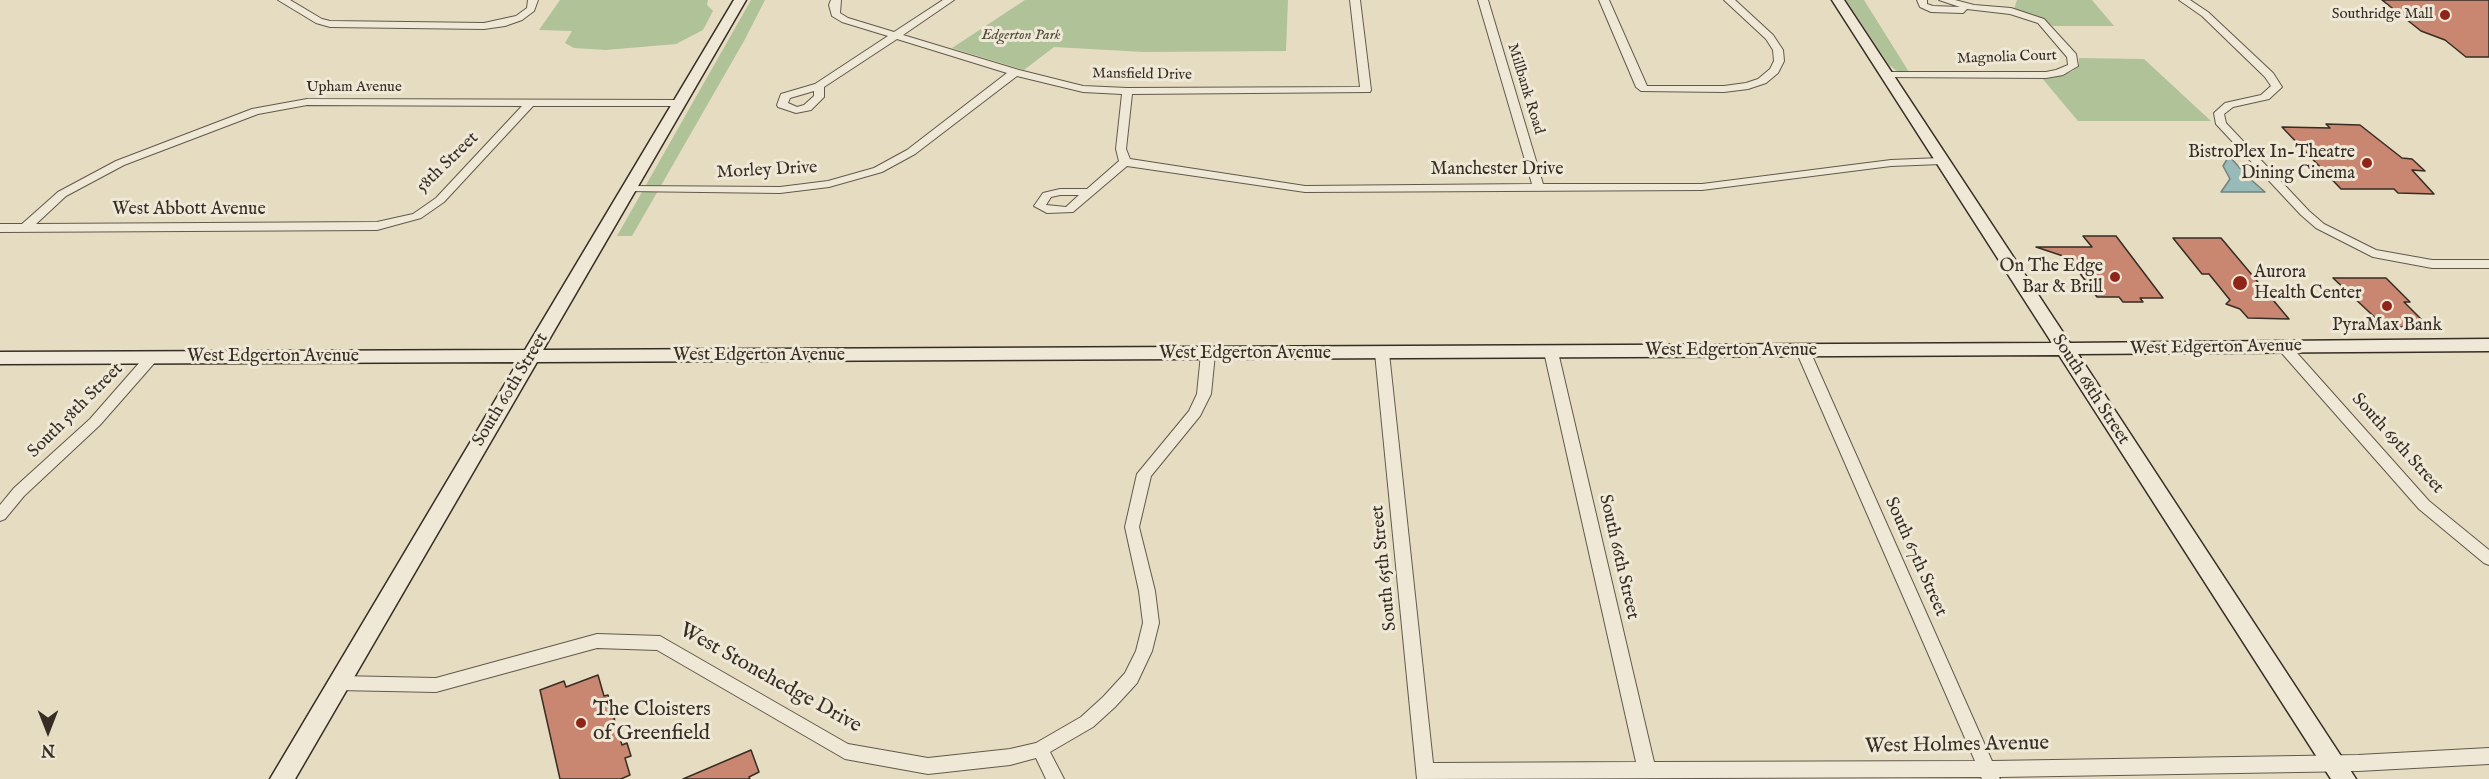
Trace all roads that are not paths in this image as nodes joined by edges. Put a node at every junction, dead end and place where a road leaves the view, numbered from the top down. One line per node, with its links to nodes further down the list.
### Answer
1 (283, 0): 2 (street)
2 (533, 0)
3 (740, 0): 20 (street, South 60th Street)
4 (836, 0): 15 (street, Mansfield Drive)
5 (949, 0): 15 (street)
6 (1355, 0): 19 (street, Mansfield Drive)
7 (1483, 0): 24 (street, Millbank Road)
8 (1604, 0): 9 (street)
9 (1729, 0)
10 (1838, 0): 17 (street, South 68th Street)
11 (1922, 0): 14 (street, Magnolia Court)
12 (1944, 0): 14 (street, Magnolia Court)
13 (2184, 0): 30 (street)
14 (1974, 8): 17 (street, Magnolia Court)
15 (896, 36): 16 (street, Mansfield Drive); 18 (street)
16 (1015, 72): 19 (street, Mansfield Drive); 25 (street, Morley Drive)
17 (1886, 75): 22 (street, South 68th Street)
18 (819, 86)
19 (1127, 91): 23 (street)
20 (679, 103): 21 (street, Upham Avenue); 25 (street, South 60th Street)
21 (529, 104): 27 (street, 58th Street); 29 (street, Upham Avenue)
22 (1941, 161): 24 (street, Manchester Drive); 33 (street, South 68th Street)
23 (1125, 162): 24 (street, Manchester Drive); 26 (street)
24 (1538, 187)
25 (630, 189): 39 (street, South 60th Street)
26 (1088, 192)
27 (377, 226): 29 (street, West Abbott Avenue)
28 (0, 228): 29 (street, West Abbott Avenue)
29 (25, 228)
30 (2488, 264)
31 (2489, 345): 32 (street, West Edgerton Avenue)
32 (2284, 347): 33 (street, West Edgerton Avenue); 42 (street, South 69th Street)
33 (2063, 349): 34 (street, West Edgerton Avenue); 47 (street, South 68th Street)
34 (1803, 351): 35 (street, West Edgerton Avenue); 48 (street, South 67th Street)
35 (1551, 352): 36 (street, West Edgerton Avenue); 46 (street, South 66th Street)
36 (1382, 353): 37 (street, West Edgerton Avenue); 49 (street, South 65th Street)
37 (1208, 354): 39 (street, West Edgerton Avenue); 44 (street, West Stonehedge Drive)
38 (152, 357): 39 (street, West Edgerton Avenue); 40 (street, West Edgerton Avenue); 41 (street, South 58th Street)
39 (530, 357): 43 (street, South 60th Street)
40 (0, 358)
41 (0, 515)
42 (2489, 559)
43 (339, 682): 44 (street, West Stonehedge Drive); 50 (street, South 60th Street)
44 (1040, 749): 51 (street)
45 (2489, 756): 47 (street, West Holmes Avenue)
46 (1647, 771): 48 (street, West Holmes Avenue); 49 (street, West Holmes Avenue)
47 (2339, 771): 48 (street, West Holmes Avenue)
48 (1989, 774)
49 (1426, 775)
50 (282, 779)
51 (1055, 779)

